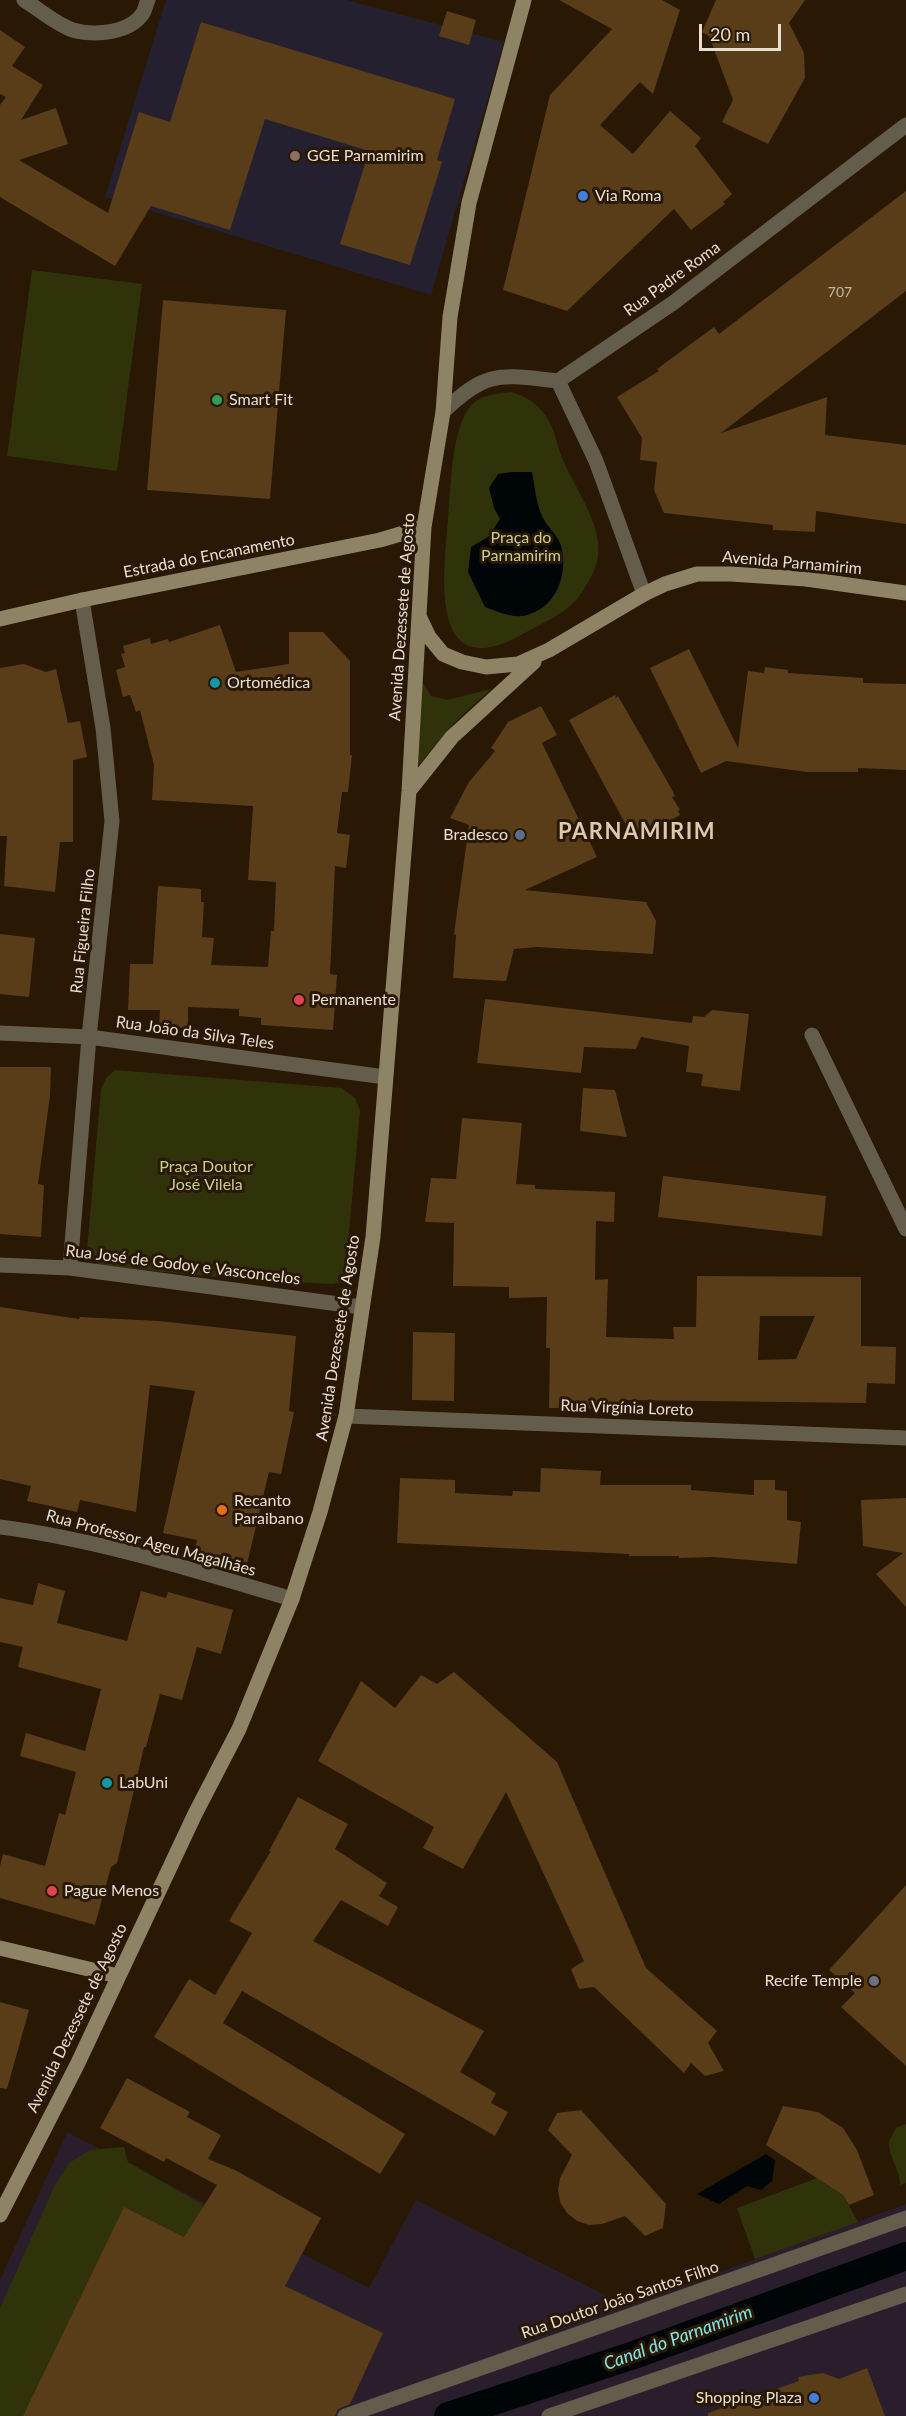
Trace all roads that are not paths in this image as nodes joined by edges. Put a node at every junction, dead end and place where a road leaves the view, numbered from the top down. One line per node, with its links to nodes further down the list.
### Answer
1 (24, 0): 2 (street)
2 (148, 0)
3 (524, 0): 6 (main road, Avenida Dezessete de Agosto)
4 (906, 125): 5 (street, Rua Padre Roma)
5 (558, 381): 6 (street); 9 (street)
6 (443, 412): 7 (main road, Avenida Dezessete de Agosto)
7 (424, 527): 10 (main road, Estrada do Encanamento); 11 (main road, Avenida Dezessete de Agosto)
8 (906, 593): 9 (main road, Avenida Parnamirim)
9 (644, 594): 13 (main road, Avenida Parnamirim)
10 (82, 600): 12 (main road, Estrada do Encanamento); 17 (street, Rua Figueira Filho)
11 (418, 614): 13 (main road); 14 (main road, Avenida Dezessete de Agosto)
12 (0, 619)
13 (549, 650): 14 (main road)
14 (409, 790): 18 (main road, Avenida Dezessete de Agosto)
15 (0, 1033): 17 (street, Rua João da Silva Teles)
16 (812, 1035): 19 (street)
17 (89, 1037): 18 (street, Rua João da Silva Teles); 21 (street, Rua Figueira Filho)
18 (385, 1077): 22 (main road, Avenida Dezessete de Agosto)
19 (906, 1229)
20 (0, 1265): 21 (street, Rua José de Godoy e Vasconcelos)
21 (70, 1268): 22 (street, Rua José de Godoy e Vasconcelos)
22 (362, 1307): 23 (main road, Avenida Dezessete de Agosto)
23 (346, 1416): 24 (street, Rua Virgínia Loreto); 26 (main road, Avenida Dezessete de Agosto)
24 (906, 1438)
25 (0, 1527): 26 (street, Rua Professor Ageu Magalhães)
26 (292, 1599): 28 (main road, Avenida Dezessete de Agosto)
27 (0, 1948): 28 (main road)
28 (118, 1976): 29 (main road, Avenida Dezessete de Agosto)
29 (0, 2215)
30 (906, 2217): 32 (street, Rua Doutor João Santos Filho)
31 (906, 2294): 33 (street)
32 (345, 2416)
33 (549, 2416)

